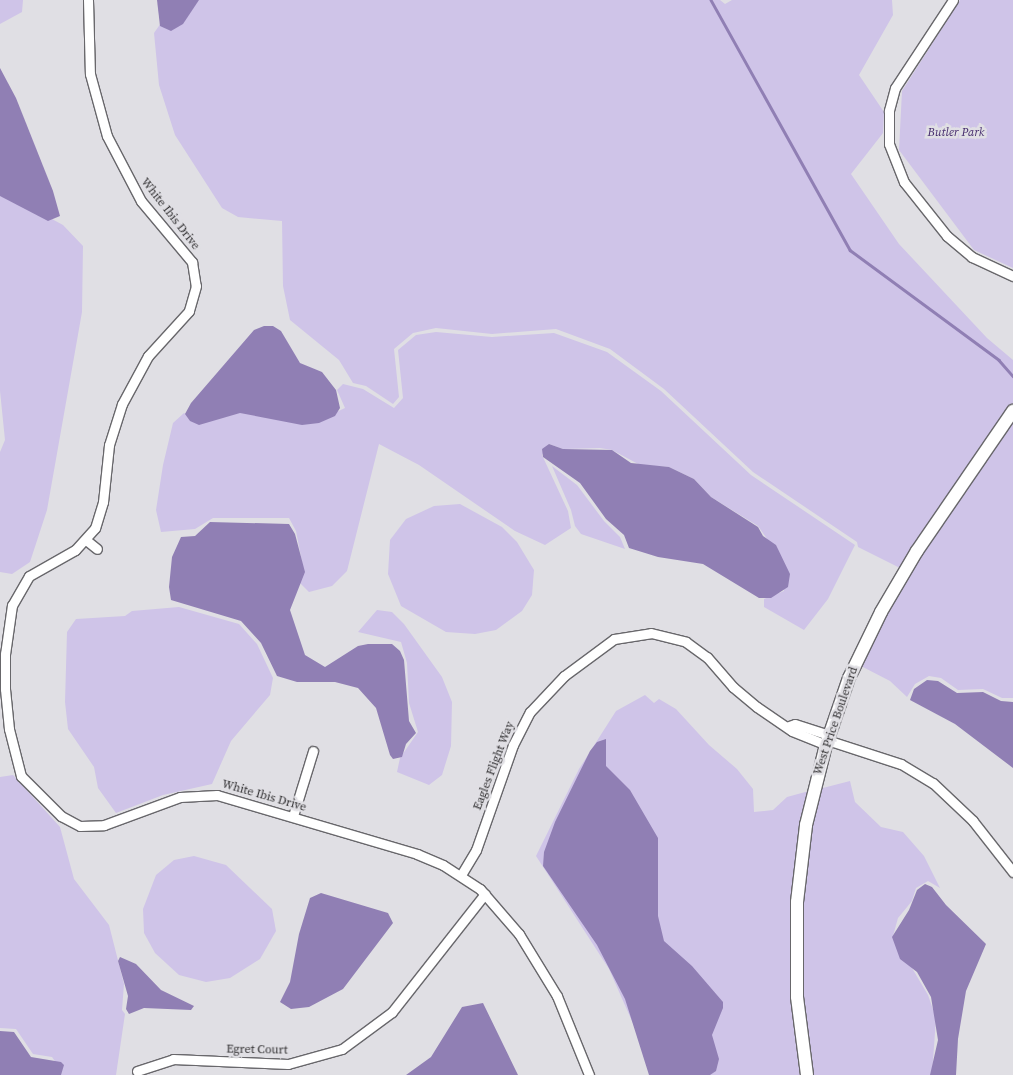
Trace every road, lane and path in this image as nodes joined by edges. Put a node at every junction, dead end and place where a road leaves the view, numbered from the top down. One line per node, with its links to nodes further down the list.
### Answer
1 (88, 0): 5 (street, White Ibis Drive)
2 (953, 0): 3 (street)
3 (1013, 276)
4 (1013, 411): 8 (street, West Price Boulevard)
5 (86, 540): 6 (street); 7 (street, White Ibis Drive)
6 (96, 549)
7 (4, 633): 10 (street, White Ibis Drive)
8 (827, 740): 11 (street, Eagles Flight Way); 12 (street, Eagles Flight Way); 16 (street, West Price Boulevard)
9 (313, 751): 10 (street)
10 (293, 816): 12 (street, White Ibis Drive)
11 (1013, 872)
12 (461, 875): 13 (street, White Ibis Drive)
13 (485, 894): 14 (street, Egret Court); 15 (street, White Ibis Drive)
14 (138, 1071)
15 (589, 1075)
16 (807, 1075)

